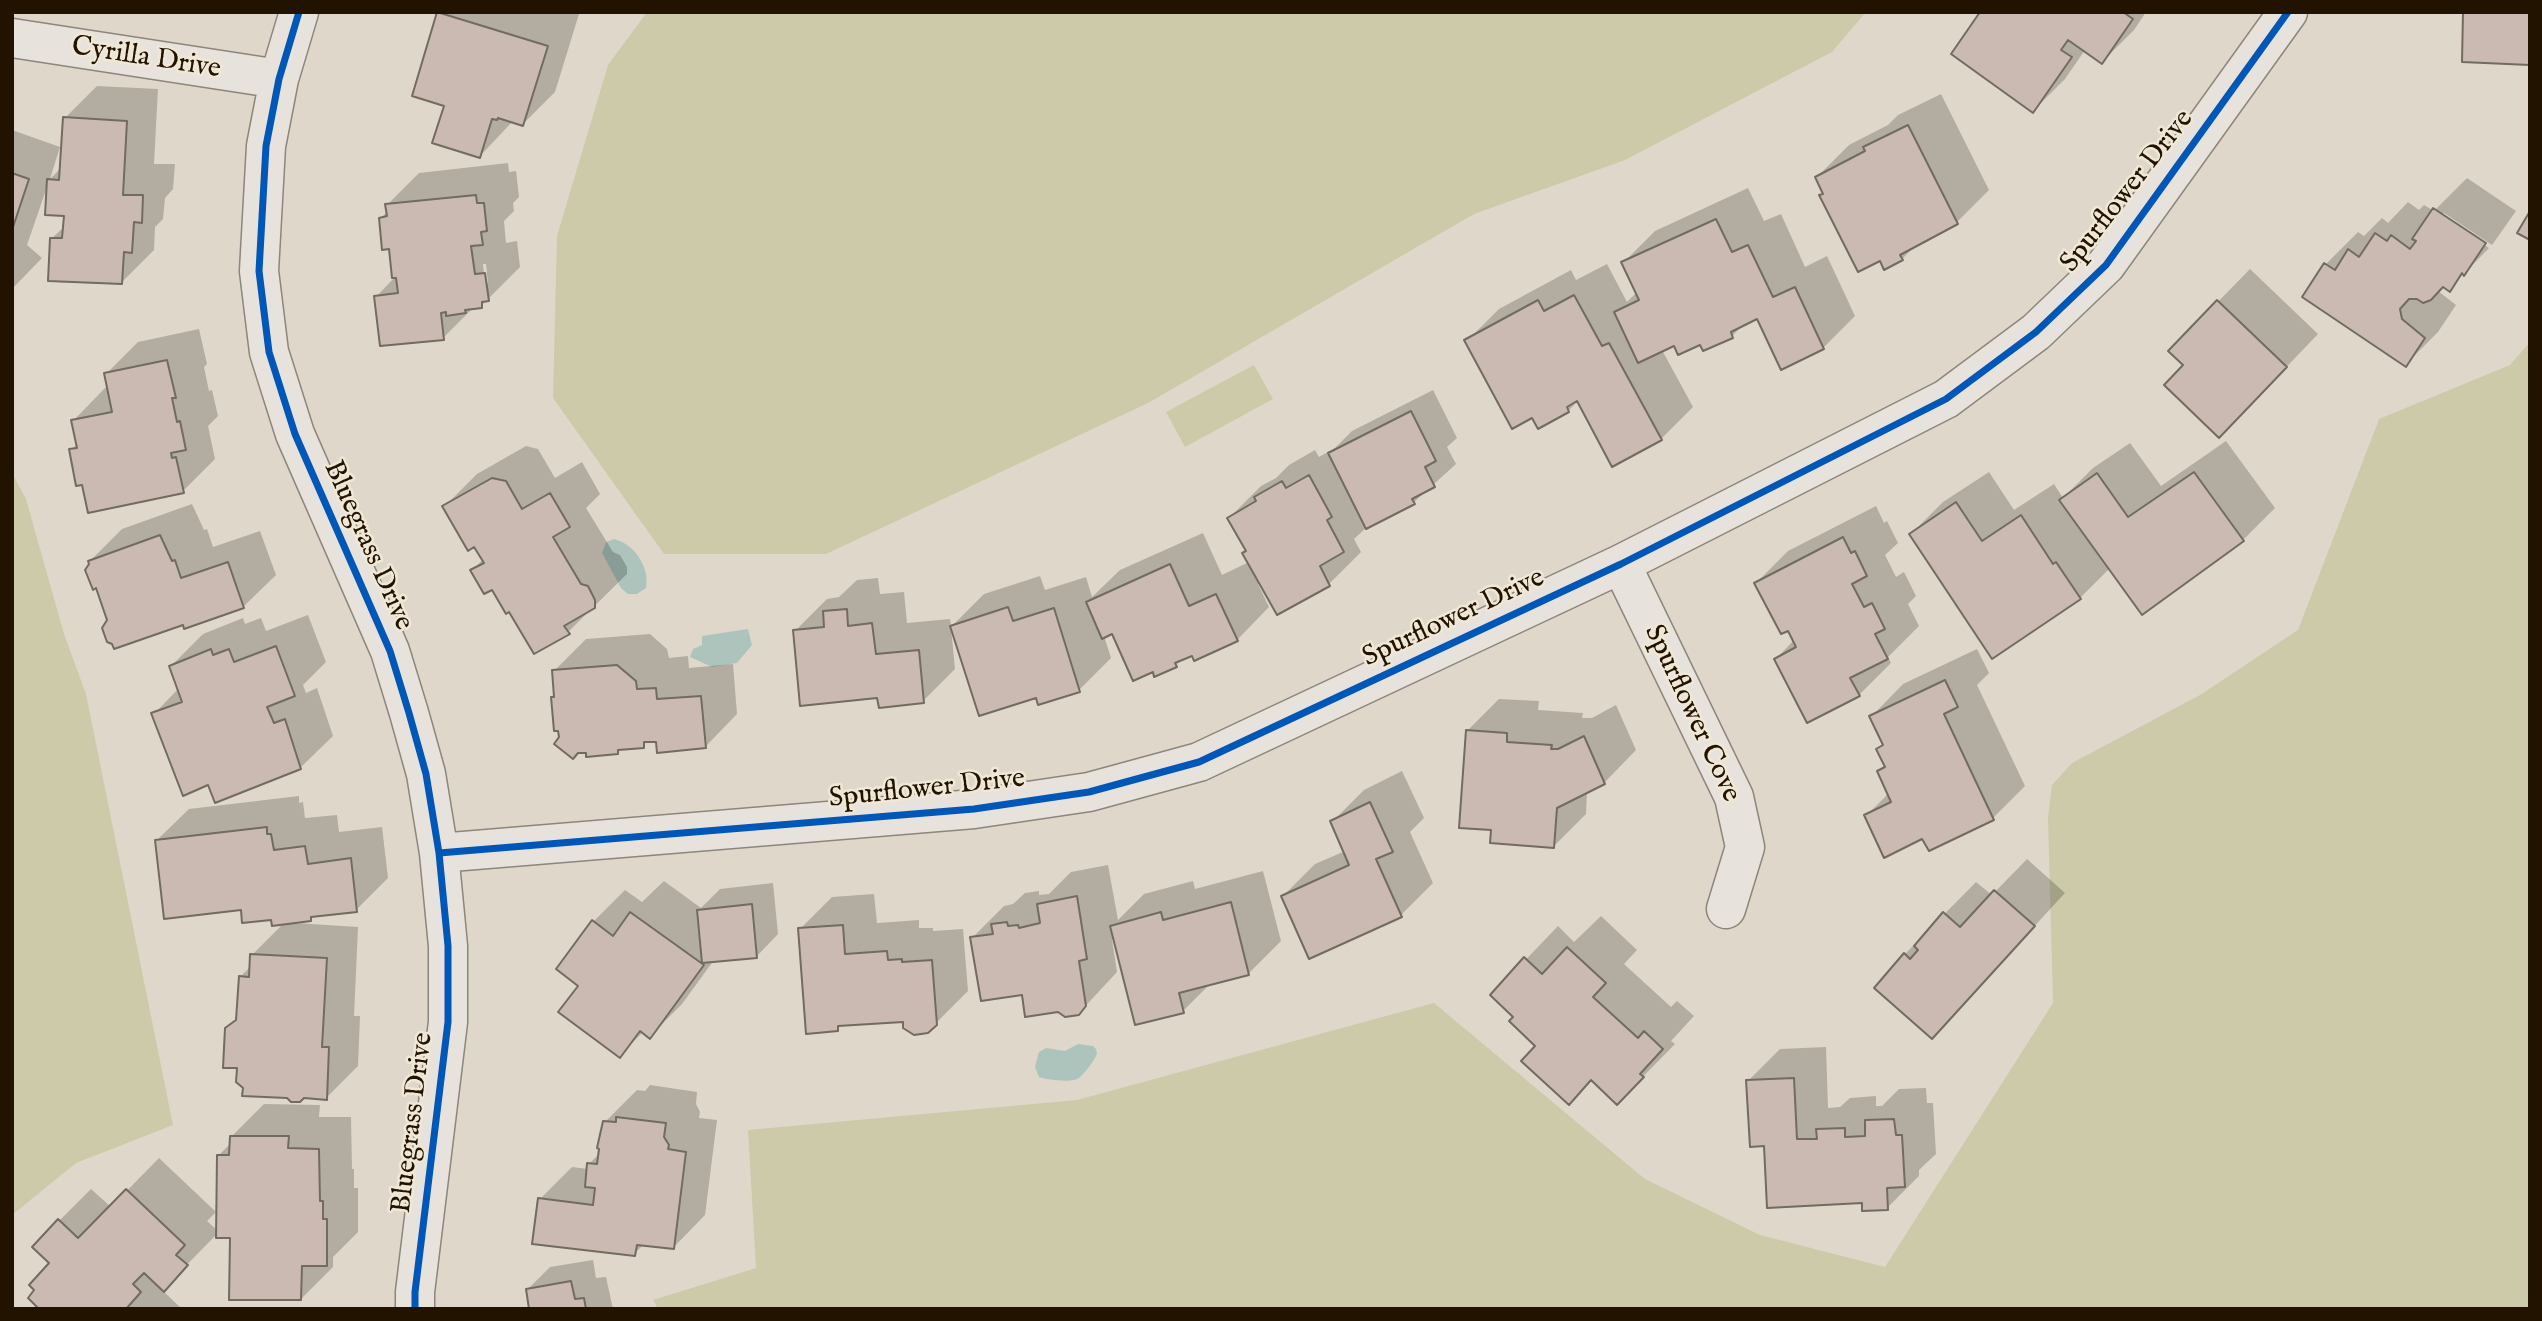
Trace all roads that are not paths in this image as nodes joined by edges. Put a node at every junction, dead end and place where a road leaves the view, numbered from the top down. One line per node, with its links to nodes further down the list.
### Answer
1 (299, 12): 4 (street, Bluegrass Drive)
2 (2288, 12): 5 (street, Spurflower Drive)
3 (12, 38): 4 (street, Cyrilla Drive)
4 (279, 79): 6 (street, Bluegrass Drive)
5 (1620, 564): 6 (street, Spurflower Drive); 7 (street, Spurflower Cove)
6 (439, 853): 8 (street, Bluegrass Drive)
7 (1726, 909)
8 (415, 1309)

